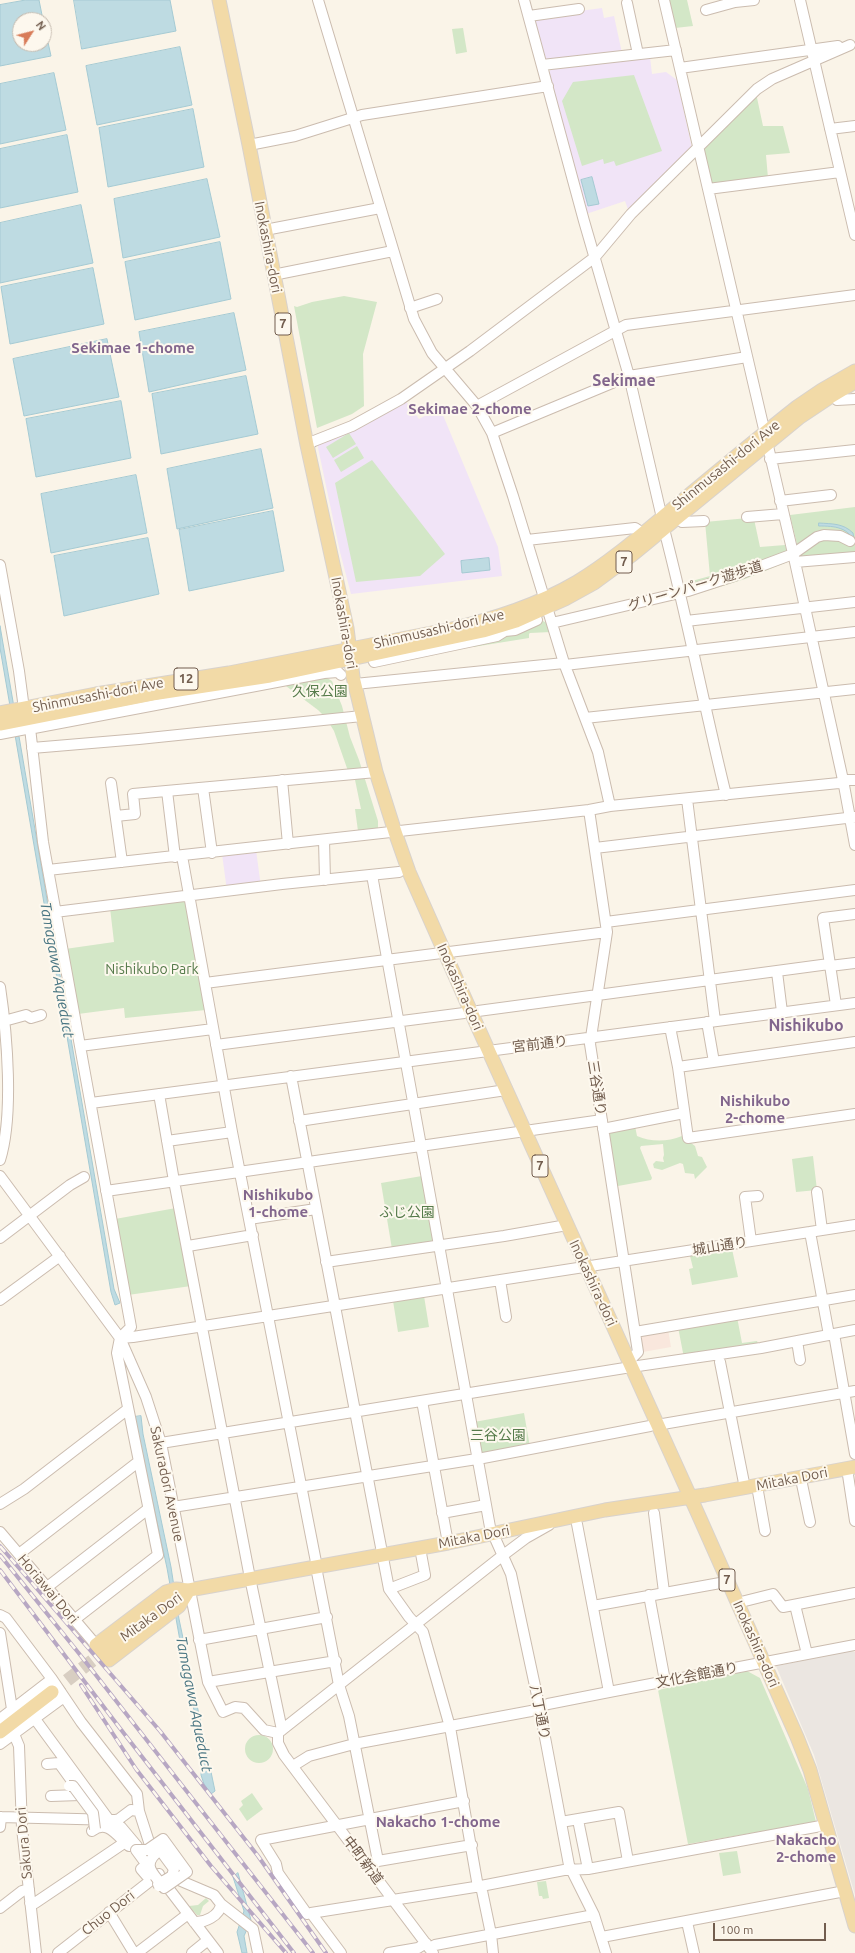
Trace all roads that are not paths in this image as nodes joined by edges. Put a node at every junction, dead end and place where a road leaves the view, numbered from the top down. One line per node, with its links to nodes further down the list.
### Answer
1 (219, 0): 23 (main road, Inokashira-dori / 7)
2 (318, 0): 20 (street)
3 (524, 0): 11 (street)
4 (664, 0): 13 (street)
5 (754, 0): 8 (street)
6 (800, 0): 14 (street)
7 (627, 3): 15 (street)
8 (716, 3): 10 (street)
9 (579, 9): 11 (street)
10 (706, 10)
11 (528, 16): 17 (street)
12 (853, 45): 14 (street); 16 (street)
13 (676, 50): 15 (street); 18 (street)
14 (812, 50): 16 (street); 18 (street)
15 (638, 54): 17 (street)
16 (814, 60): 22 (street); 24 (street)
17 (542, 65): 19 (street)
18 (680, 68): 24 (street)
19 (548, 86): 20 (street); 31 (street)
20 (354, 117): 23 (street); 27 (street)
21 (855, 126): 22 (street)
22 (830, 129): 25 (street)
23 (249, 145): 28 (main road, Inokashira-dori / 7)
24 (698, 146): 26 (street); 31 (street)
25 (840, 172): 26 (street); 29 (street)
26 (708, 189): 36 (street)
27 (380, 208): 28 (street); 30 (street)
28 (264, 230): 32 (main road, Inokashira-dori / 7)
29 (855, 235)
30 (393, 251): 32 (street); 35 (street)
31 (595, 257): 37 (street); 39 (street)
32 (273, 275): 48 (main road, Inokashira-dori / 7)
33 (855, 295): 36 (street)
34 (437, 299): 35 (street)
35 (410, 308): 39 (street)
36 (736, 310): 37 (street); 38 (street)
37 (616, 330): 41 (street); 45 (street)
38 (747, 357): 41 (street); 47 (street)
39 (445, 368): 45 (street); 48 (street)
40 (855, 371): 47 (main road, Shinmusashi-dori Ave / 7)
41 (629, 376): 46 (street); 57 (street)
42 (855, 382): 47 (main road, Shinmusashi-dori Ave / 7)
43 (855, 399): 44 (street)
44 (837, 400)
45 (477, 406): 46 (street)
46 (492, 433): 59 (street)
47 (765, 439): 50 (street); 57 (main road, Shinmusashi-dori Ave / 7)
48 (307, 445): 74 (main road, Inokashira-dori / 7)
49 (855, 450): 50 (street)
50 (770, 459): 52 (street)
51 (831, 495): 52 (street)
52 (780, 501): 53 (street)
53 (783, 514): 54 (street); 62 (street)
54 (747, 516)
55 (704, 521): 56 (street)
56 (682, 522)
57 (663, 523): 64 (street); 66 (main road, Shinmusashi-dori Ave / 7)
58 (638, 530): 59 (street)
59 (527, 540): 66 (street)
60 (852, 542): 61 (street); 62 (street, グリーンパーク遊歩道)
61 (852, 557): 62 (street)
62 (794, 558): 64 (street, グリーンパーク遊歩道); 67 (street)
63 (0, 565): 84 (street)
64 (680, 593): 69 (street); 70 (street, グリーンパーク遊歩道)
65 (855, 602): 67 (street)
66 (546, 603): 74 (main road, Shinmusashi-dori Ave / 7); 76 (street)
67 (805, 607): 69 (street); 72 (street)
68 (537, 620): 75 (street)
69 (686, 621): 73 (street)
70 (556, 622)
71 (855, 632): 72 (street)
72 (812, 637): 73 (street); 80 (street)
73 (692, 651): 76 (street); 81 (street)
74 (351, 654): 78 (main road, Inokashira-dori / 7); 84 (main road, Shinmusashi-dori Ave / 12)
75 (374, 662)
76 (564, 664): 78 (street); 83 (street)
77 (342, 674): 84 (street)
78 (355, 684): 82 (main road, Inokashira-dori / 7)
79 (855, 689): 80 (street)
80 (824, 692): 81 (street); 89 (street)
81 (704, 706): 83 (street); 94 (street)
82 (362, 716): 86 (street); 87 (main road, Inokashira-dori / 7)
83 (585, 718): 96 (street)
84 (26, 719): 85 (main road, Shinmusashi-dori Ave / 12); 86 (street)
85 (3, 723)
86 (32, 748): 109 (street)
87 (376, 772): 88 (street); 100 (main road, Inokashira-dori / 7)
88 (282, 780): 92 (street); 103 (street)
89 (843, 780): 90 (street); 94 (street); 99 (street)
90 (855, 780)
91 (111, 783): 98 (street)
92 (204, 788): 93 (street); 106 (street)
93 (166, 791): 98 (street); 107 (street)
94 (726, 795): 95 (street)
95 (687, 799): 96 (street); 101 (street)
96 (610, 806): 97 (street)
97 (589, 810): 100 (street); 105 (street, 三谷通り)
98 (116, 816): 108 (street)
99 (853, 817): 101 (street); 104 (street)
100 (395, 832): 102 (street); 119 (main road, Inokashira-dori / 7)
101 (691, 837): 105 (street); 115 (street)
102 (324, 840): 103 (street); 112 (street)
103 (288, 844): 106 (street)
104 (855, 845)
105 (595, 848): 118 (street, 三谷通り)
106 (212, 852): 107 (street)
107 (179, 856): 108 (street); 114 (street)
108 (122, 862): 109 (street)
109 (48, 870): 116 (street)
110 (399, 872): 111 (street)
111 (372, 875): 112 (street); 120 (street, 八丁通り)
112 (325, 880): 114 (street)
113 (855, 890): 115 (street)
114 (190, 897): 116 (street); 125 (street)
115 (701, 910): 118 (street); 124 (street)
116 (56, 912): 142 (street)
117 (855, 914): 122 (street)
118 (607, 927): 119 (street); 127 (street, 三谷通り)
119 (445, 952): 120 (street); 143 (main road, Inokashira-dori / 7)
120 (387, 960): 125 (street); 134 (street, 八丁通り)
121 (855, 963): 122 (street)
122 (830, 965): 123 (street); 129 (street)
123 (777, 972): 124 (street); 131 (street)
124 (710, 981): 127 (street); 136 (street)
125 (205, 983): 138 (street)
126 (0, 986): 135 (street)
127 (599, 996): 130 (street); 139 (street, 三谷通り)
128 (855, 1003): 129 (street, 宮前通り)
129 (836, 1005): 131 (street, 宮前通り)
130 (478, 1011)
131 (782, 1012): 136 (street, 宮前通り)
132 (464, 1013): 134 (street)
133 (41, 1015): 135 (street)
134 (398, 1021): 141 (street); 144 (street, 八丁通り)
135 (4, 1022): 161 (street)
136 (711, 1022): 137 (street, 宮前通り); 145 (street)
137 (670, 1027): 139 (street, 宮前通り); 146 (street)
138 (213, 1029): 141 (street); 142 (street)
139 (592, 1037): 143 (street, 宮前通り); 156 (street, 三谷通り)
140 (855, 1042): 145 (street)
141 (216, 1045): 148 (street)
142 (80, 1046): 151 (street)
143 (488, 1050): 144 (street, 宮前通り); 149 (main road, Inokashira-dori / 7)
144 (406, 1061): 147 (street, 宮前通り); 152 (street, 八丁通り)
145 (714, 1062): 146 (street)
146 (678, 1067): 153 (street)
147 (291, 1076): 148 (street, 宮前通り); 155 (street)
148 (223, 1085): 150 (street, 宮前通り); 157 (street)
149 (506, 1090): 152 (street); 158 (main road, Inokashira-dori / 7)
150 (159, 1094): 151 (street, 宮前通り); 159 (street, 中町新道)
151 (91, 1103): 167 (street)
152 (413, 1103): 155 (street); 160 (street, 八丁通り)
153 (684, 1113): 154 (street); 156 (street)
154 (855, 1114)
155 (300, 1121): 162 (street)
156 (602, 1125): 158 (street); 183 (street, 三谷通り)
157 (232, 1132): 159 (street); 163 (street)
158 (525, 1132): 160 (street); 173 (main road, Inokashira-dori / 7)
159 (167, 1141): 166 (street, 中町新道)
160 (420, 1146): 162 (street); 180 (street, 八丁通り)
161 (0, 1160)
162 (307, 1163): 163 (street); 170 (street)
163 (240, 1172): 166 (street); 172 (street)
164 (0, 1176): 171 (street, Sakuradori Avenue)
165 (84, 1177): 171 (street)
166 (174, 1181): 167 (street); 181 (street, 中町新道)
167 (106, 1191): 198 (street)
168 (817, 1192): 175 (street)
169 (758, 1196): 179 (street)
170 (316, 1209): 172 (street); 184 (street)
171 (29, 1215): 178 (street); 182 (street, Sakuradori Avenue)
172 (249, 1219): 177 (street)
173 (567, 1225): 180 (street); 185 (main road, Inokashira-dori / 7)
174 (855, 1225): 175 (street, 城山通り)
175 (822, 1230): 176 (street, 城山通り)
176 (810, 1232): 179 (street, 城山通り); 190 (street)
177 (252, 1235): 181 (street); 192 (street)
178 (0, 1238)
179 (751, 1241): 183 (street, 城山通り)
180 (438, 1245): 184 (street); 187 (street, 八丁通り)
181 (188, 1246): 194 (street, 中町新道)
182 (60, 1256): 189 (street); 198 (street, Sakuradori Avenue)
183 (624, 1260): 185 (street, 城山通り); 196 (street, 三谷通り)
184 (326, 1262): 191 (street)
185 (585, 1266): 186 (street, 城山通り); 202 (main road, Inokashira-dori / 7)
186 (500, 1280): 187 (street, 城山通り); 193 (street)
187 (445, 1288): 191 (street, 城山通り); 205 (street, 八丁通り)
188 (855, 1295): 190 (street)
189 (0, 1300)
190 (822, 1300): 196 (street); 197 (street)
191 (334, 1306): 192 (street, 城山通り); 208 (street)
192 (269, 1316): 194 (street, 城山通り); 210 (street)
193 (506, 1317)
194 (202, 1326): 198 (street, 城山通り); 212 (street, 中町新道)
195 (855, 1330): 197 (street)
196 (635, 1332): 202 (street, 三谷通り)
197 (831, 1335): 199 (street); 204 (street)
198 (120, 1338): 207 (street); 214 (street, Sakuradori Avenue)
199 (797, 1341): 200 (street); 202 (street)
200 (800, 1360)
201 (720, 1362): 209 (street)
202 (633, 1365): 205 (street); 211 (main road, Inokashira-dori / 7)
203 (855, 1391): 204 (street)
204 (845, 1393): 209 (street); 213 (street)
205 (466, 1394): 206 (street); 216 (street, 八丁通り)
206 (422, 1401): 208 (street); 218 (street)
207 (128, 1409): 217 (street); 226 (street)
208 (355, 1412): 210 (street); 220 (street)
209 (730, 1413): 211 (street); 223 (street)
210 (290, 1422): 212 (street); 222 (street)
211 (653, 1426): 216 (street); 225 (main road, Inokashira-dori / 7)
212 (223, 1434): 214 (street); 224 (street, 中町新道)
213 (854, 1440): 215 (street)
214 (161, 1443): 228 (street, Sakuradori Avenue)
215 (855, 1454)
216 (477, 1459): 218 (street); 227 (street, 八丁通り)
217 (138, 1462): 229 (street); 241 (street)
218 (434, 1465): 220 (street); 230 (street)
219 (851, 1471): 223 (main road, Mitaka Dori); 233 (street)
220 (368, 1476): 222 (street); 242 (street)
221 (802, 1484): 234 (street)
222 (302, 1486): 224 (street); 244 (street)
223 (751, 1487): 225 (main road, Mitaka Dori); 236 (street)
224 (235, 1496): 228 (street); 245 (street, 中町新道)
225 (690, 1498): 232 (main road, Mitaka Dori); 253 (main road, Inokashira-dori / 7)
226 (0, 1504)
227 (486, 1505): 230 (street); 238 (street, 八丁通り)
228 (173, 1507): 249 (street, Sakuradori Avenue)
229 (148, 1509): 247 (street); 258 (street)
230 (442, 1513): 239 (street)
231 (654, 1513): 250 (street)
232 (563, 1520): 238 (main road, Mitaka Dori); 243 (street)
233 (855, 1521)
234 (810, 1522)
235 (577, 1524): 255 (street)
236 (765, 1531)
237 (0, 1532): 241 (street, Horiawai Dori)
238 (492, 1534): 239 (main road, Mitaka Dori); 243 (street, 八丁通り)
239 (448, 1543): 240 (main road, Mitaka Dori)
240 (420, 1548): 242 (main road, Mitaka Dori); 248 (street)
241 (19, 1554): 247 (street, Horiawai Dori)
242 (382, 1554): 244 (main road, Mitaka Dori); 248 (street)
243 (502, 1556): 259 (street); 279 (street, 八丁通り)
244 (316, 1567): 245 (main road, Mitaka Dori); 257 (street)
245 (250, 1578): 249 (main road, Mitaka Dori); 260 (street, 中町新道)
246 (720, 1582): 250 (street)
247 (46, 1588): 258 (street, Horiawai Dori)
248 (389, 1589): 259 (street)
249 (189, 1590): 262 (street, Sakuradori Avenue); 263 (main road); 263 (main road); 265 (main road, Mitaka Dori)
250 (664, 1592): 252 (street)
251 (855, 1593): 254 (street)
252 (649, 1595): 255 (street); 272 (street)
253 (737, 1603): 254 (street); 268 (main road, Inokashira-dori / 7)
254 (795, 1605): 266 (street)
255 (593, 1606): 276 (street)
256 (0, 1615): 271 (street)
257 (327, 1617): 260 (street); 267 (street)
258 (74, 1620): 263 (street, Horiawai Dori)
259 (416, 1624): 274 (street); 282 (street)
260 (260, 1629): 262 (street); 270 (street, 中町新道)
261 (0, 1633): 269 (street)
262 (199, 1640): 273 (street, Sakuradori Avenue)
263 (96, 1645)
264 (855, 1645): 266 (street, 文化会館通り)
265 (110, 1647)
266 (807, 1654): 268 (street, 文化会館通り)
267 (336, 1661): 270 (street); 274 (street)
268 (763, 1662): 272 (street, 文化会館通り); 301 (main road, Inokashira-dori / 7)
269 (3, 1671): 278 (street)
270 (270, 1672): 273 (street); 284 (street, 中町新道)
271 (52, 1679): 277 (street); 278 (street)
272 (665, 1681): 276 (street, 文化会館通り)
273 (208, 1682): 284 (street, Sakuradori Avenue)
274 (340, 1685): 284 (street); 287 (street)
275 (52, 1692): 283 (main road)
276 (609, 1692): 279 (street, 文化会館通り)
277 (64, 1697): 281 (street); 293 (street)
278 (12, 1709): 280 (street)
279 (540, 1709): 282 (street, 文化会館通り); 299 (street, 八丁通り)
280 (0, 1719)
281 (35, 1719): 285 (street); 298 (street)
282 (450, 1727): 287 (street, 文化会館通り); 292 (street)
283 (0, 1732)
284 (280, 1732): 289 (street, 中町新道)
285 (14, 1734): 286 (street); 294 (street, Sakura Dori)
286 (0, 1744)
287 (354, 1744): 289 (street, 文化会館通り); 295 (street)
288 (47, 1764): 290 (street)
289 (293, 1766): 300 (street, 中町新道)
290 (74, 1793): 291 (street); 311 (street, bridge)
291 (51, 1796)
292 (464, 1801): 295 (street); 304 (street)
293 (139, 1811): 298 (street); 302 (street)
294 (21, 1817): 296 (street); 298 (street); 314 (street, Sakura Dori)
295 (370, 1818): 300 (street); 306 (street)
296 (0, 1820)
297 (578, 1820): 299 (street); 307 (street); 309 (street)
298 (116, 1821): 311 (street)
299 (561, 1822): 310 (street, 八丁通り)
300 (337, 1825): 308 (street, 中町新道); 321 (street)
301 (826, 1825): 307 (street); 315 (main road, Inokashira-dori / 7)
302 (149, 1842)
303 (121, 1845): 317 (street)
304 (472, 1846): 306 (street); 313 (street)
305 (157, 1855): 311 (street, bridge); 311 (street, bridge); 312 (street)
306 (378, 1861): 308 (street)
307 (628, 1861): 309 (street)
308 (368, 1868): 316 (street, 中町新道)
309 (588, 1870): 310 (street)
310 (571, 1871): 313 (street); 322 (street, 八丁通り)
311 (152, 1872): 311 (street, bridge); 312 (street); 320 (street, Chuo Dori); 323 (street)
312 (176, 1875): 318 (street)
313 (479, 1886): 316 (street); 326 (street)
314 (28, 1889): 317 (street, Sakura Dori); 319 (street)
315 (845, 1891): 324 (main road, Inokashira-dori / 7); 325 (street)
316 (393, 1900): 321 (street); 329 (street, 中町新道)
317 (30, 1903): 330 (street, Sakura Dori)
318 (221, 1904): 323 (street); 335 (street)
319 (0, 1908)
320 (109, 1912): 331 (street, Chuo Dori); 332 (street)
321 (311, 1913): 336 (street)
322 (594, 1915): 326 (street); 327 (street, 八丁通り)
323 (191, 1918): 328 (street); 332 (street)
324 (854, 1919)
325 (687, 1922): 327 (street); 340 (street)
326 (491, 1934): 329 (street); 338 (street)
327 (602, 1937): 339 (street, 八丁通り)
328 (208, 1940): 333 (street); 334 (street)
329 (429, 1948): 337 (street)
330 (36, 1953)
331 (58, 1953)
332 (135, 1953)
333 (192, 1953)
334 (218, 1953)
335 (258, 1953)
336 (341, 1953)
337 (389, 1953)
338 (493, 1953)
339 (606, 1953)
340 (694, 1953)

